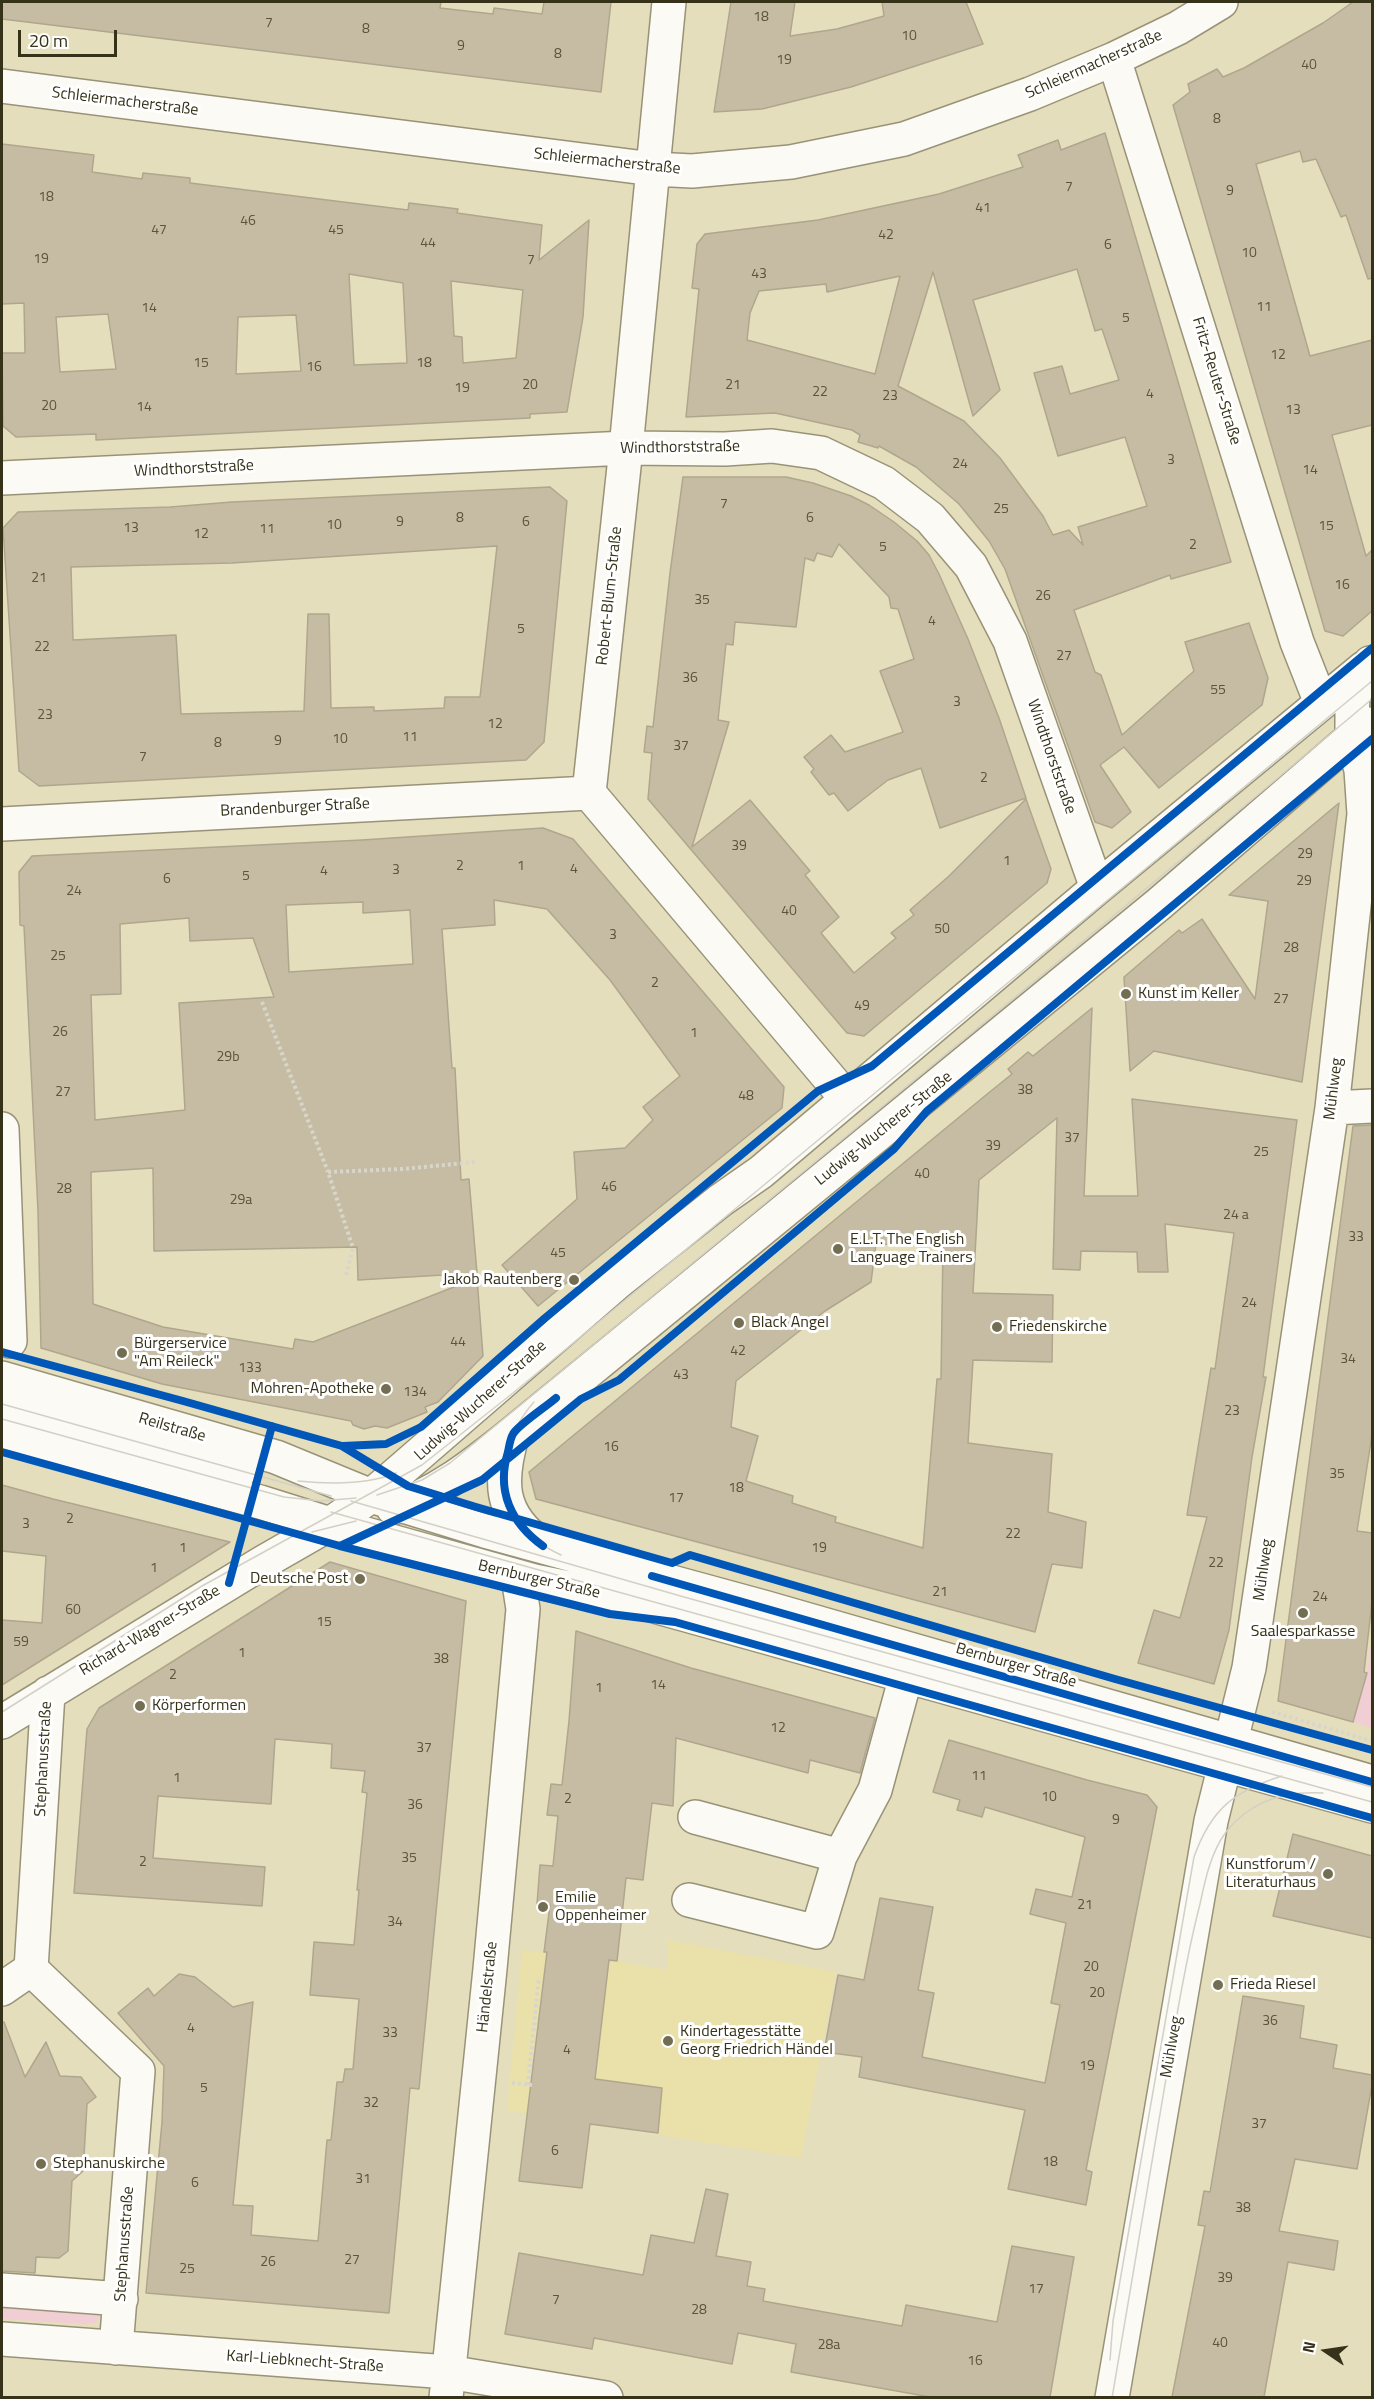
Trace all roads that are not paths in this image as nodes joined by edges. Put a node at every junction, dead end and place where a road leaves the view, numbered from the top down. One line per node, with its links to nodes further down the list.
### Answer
1 (669, 2): 5 (street, Robert-Blum-Straße)
2 (1221, 2): 3 (street, Schleiermacherstraße)
3 (1114, 58): 5 (street, Schleiermacherstraße); 9 (street, Fritz-Reuter-Straße)
4 (2, 86): 5 (street, Schleiermacherstraße)
5 (653, 170): 6 (street, Robert-Blum-Straße)
6 (626, 448): 7 (street, Windthorststraße); 11 (street, Robert-Blum-Straße); 13 (street, Windthorststraße)
7 (2, 478)
8 (1371, 662): 9 (street, Ludwig-Wucherer-Straße); 10 (street, Mühlweg)
9 (1322, 703): 13 (street, Ludwig-Wucherer-Straße)
10 (1362, 728): 16 (street, Mühlweg); 21 (street, Ludwig-Wucherer-Straße)
11 (589, 793): 12 (street, Brandenburger Straße); 14 (street)
12 (2, 824)
13 (1097, 888): 14 (street, Ludwig-Wucherer-Straße)
14 (847, 1099): 23 (street, Ludwig-Wucherer-Straße)
15 (1372, 1106): 16 (street)
16 (1332, 1108): 30 (street, Mühlweg)
17 (2, 1129): 18 (street)
18 (10, 1341)
19 (2, 1378): 22 (street, Reilstraße)
20 (3, 1425): 22 (street, Reilstraße); 24 (street, Reilstraße)
21 (513, 1433): 23 (street, Ludwig-Wucherer-Straße); 25 (street)
22 (340, 1482): 23 (street, Reilstraße)
23 (386, 1500): 24 (street, Ludwig-Wucherer-Straße); 25 (street, Bernburger Straße)
24 (330, 1524): 26 (street, Bernburger Straße); 28 (street, Richard-Wagner-Straße)
25 (543, 1546): 30 (street, Bernburger Straße)
26 (518, 1577): 27 (street, Bernburger Straße); 42 (street, Händelstraße)
27 (906, 1676): 30 (street, Bernburger Straße); 34 (street)
28 (48, 1693): 29 (street, Richard-Wagner-Straße); 36 (street, Stephanusstraße)
29 (2, 1722)
30 (1230, 1740): 31 (street, Bernburger Straße); 32 (street, Bernburger Straße); 44 (street, Mühlweg)
31 (1372, 1782)
32 (1372, 1806)
33 (695, 1817): 34 (street)
34 (840, 1856): 35 (street)
35 (689, 1900)
36 (31, 1969): 37 (street); 39 (street, Stephanusstraße)
37 (2, 1989)
38 (2, 2290): 39 (street)
39 (121, 2299): 41 (street, Stephanusstraße)
40 (2, 2339): 41 (street, Karl-Liebknecht-Straße)
41 (116, 2348): 42 (street, Karl-Liebknecht-Straße)
42 (447, 2385): 43 (street, Karl-Liebknecht-Straße)
43 (606, 2397)
44 (1112, 2397)

